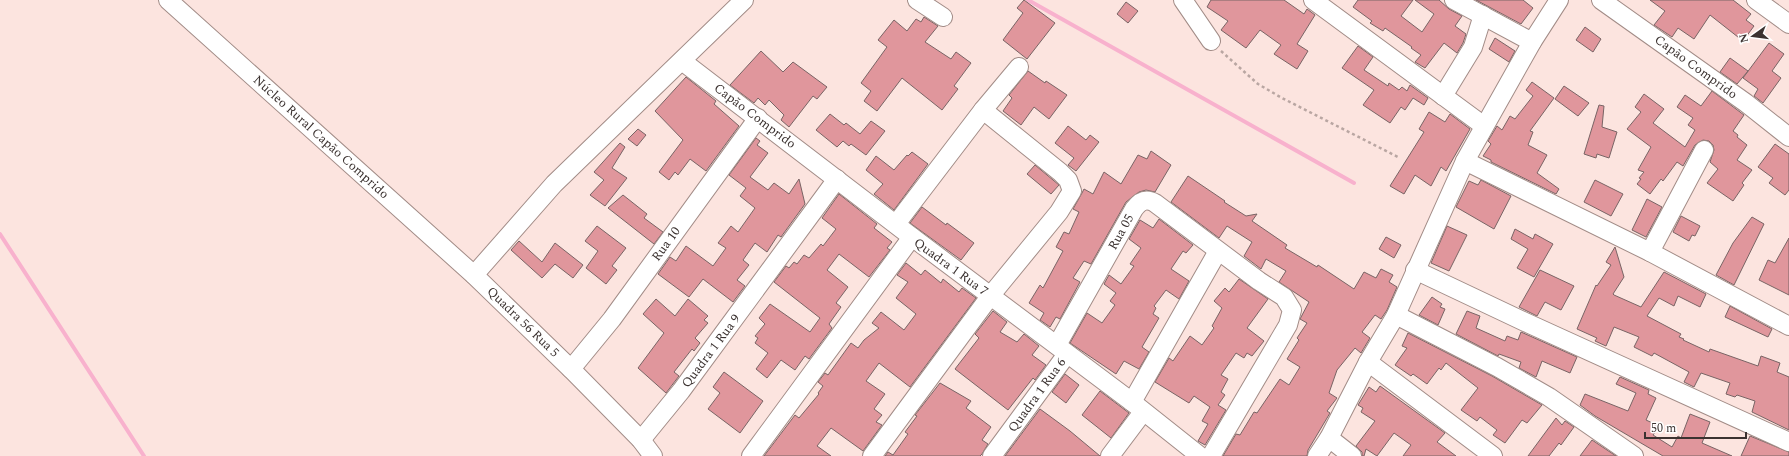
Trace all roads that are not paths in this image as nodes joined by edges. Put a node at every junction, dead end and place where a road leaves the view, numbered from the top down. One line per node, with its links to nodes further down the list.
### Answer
1 (168, 0): 30 (street, Núcleo Rural Capão Comprido)
2 (744, 0): 15 (street)
3 (917, 0): 11 (street)
4 (1183, 0): 13 (street)
5 (1313, 0): 17 (street)
6 (1454, 0): 10 (street)
7 (1559, 0): 14 (street)
8 (1601, 0): 21 (street, Capão Comprido)
9 (1756, 0): 12 (street)
10 (1483, 15): 14 (street); 17 (street)
11 (943, 17)
12 (1789, 24)
13 (1211, 41)
14 (1532, 42): 20 (street)
15 (682, 61): 19 (street, Capão Comprido); 30 (street)
16 (1019, 67): 18 (street)
17 (1442, 96): 20 (street)
18 (982, 110): 25 (street); 31 (street)
19 (758, 118): 24 (street, Capão Comprido); 36 (street, Rua 10)
20 (1484, 126): 23 (street)
21 (1789, 137)
22 (1704, 150): 28 (street)
23 (1465, 161): 28 (street); 29 (street)
24 (838, 179): 25 (street, Capão Comprido); 39 (street, Quadra 1 Rua 9)
25 (896, 224): 26 (street, Capão Comprido)
26 (912, 237): 31 (street, Quadra 1 Rua 7); 42 (street, Quadra 1 Rua 7)
27 (1218, 251): 34 (street, Rua 05); 37 (street); 47 (street)
28 (1650, 252): 33 (street)
29 (1415, 270): 32 (street); 40 (street)
30 (474, 275): 36 (street, Quadra 56 Rua 5)
31 (991, 295): 34 (street, Quadra 1 Rua 6); 43 (street, Quadra 1 Rua 7)
32 (1396, 315): 35 (street); 51 (street)
33 (1789, 326)
34 (1062, 350): 37 (street); 44 (street, Quadra 1 Rua 6)
35 (1368, 362): 38 (street); 50 (street)
36 (571, 369): 39 (street)
37 (1137, 407): 45 (street); 46 (street)
38 (1329, 438): 48 (street); 49 (street)
39 (641, 440): 41 (street)
40 (1789, 442)
41 (653, 456)
42 (751, 456)
43 (872, 456)
44 (992, 456)
45 (1110, 456)
46 (1200, 456)
47 (1211, 456)
48 (1317, 456)
49 (1352, 456)
50 (1493, 456)
51 (1634, 456)

